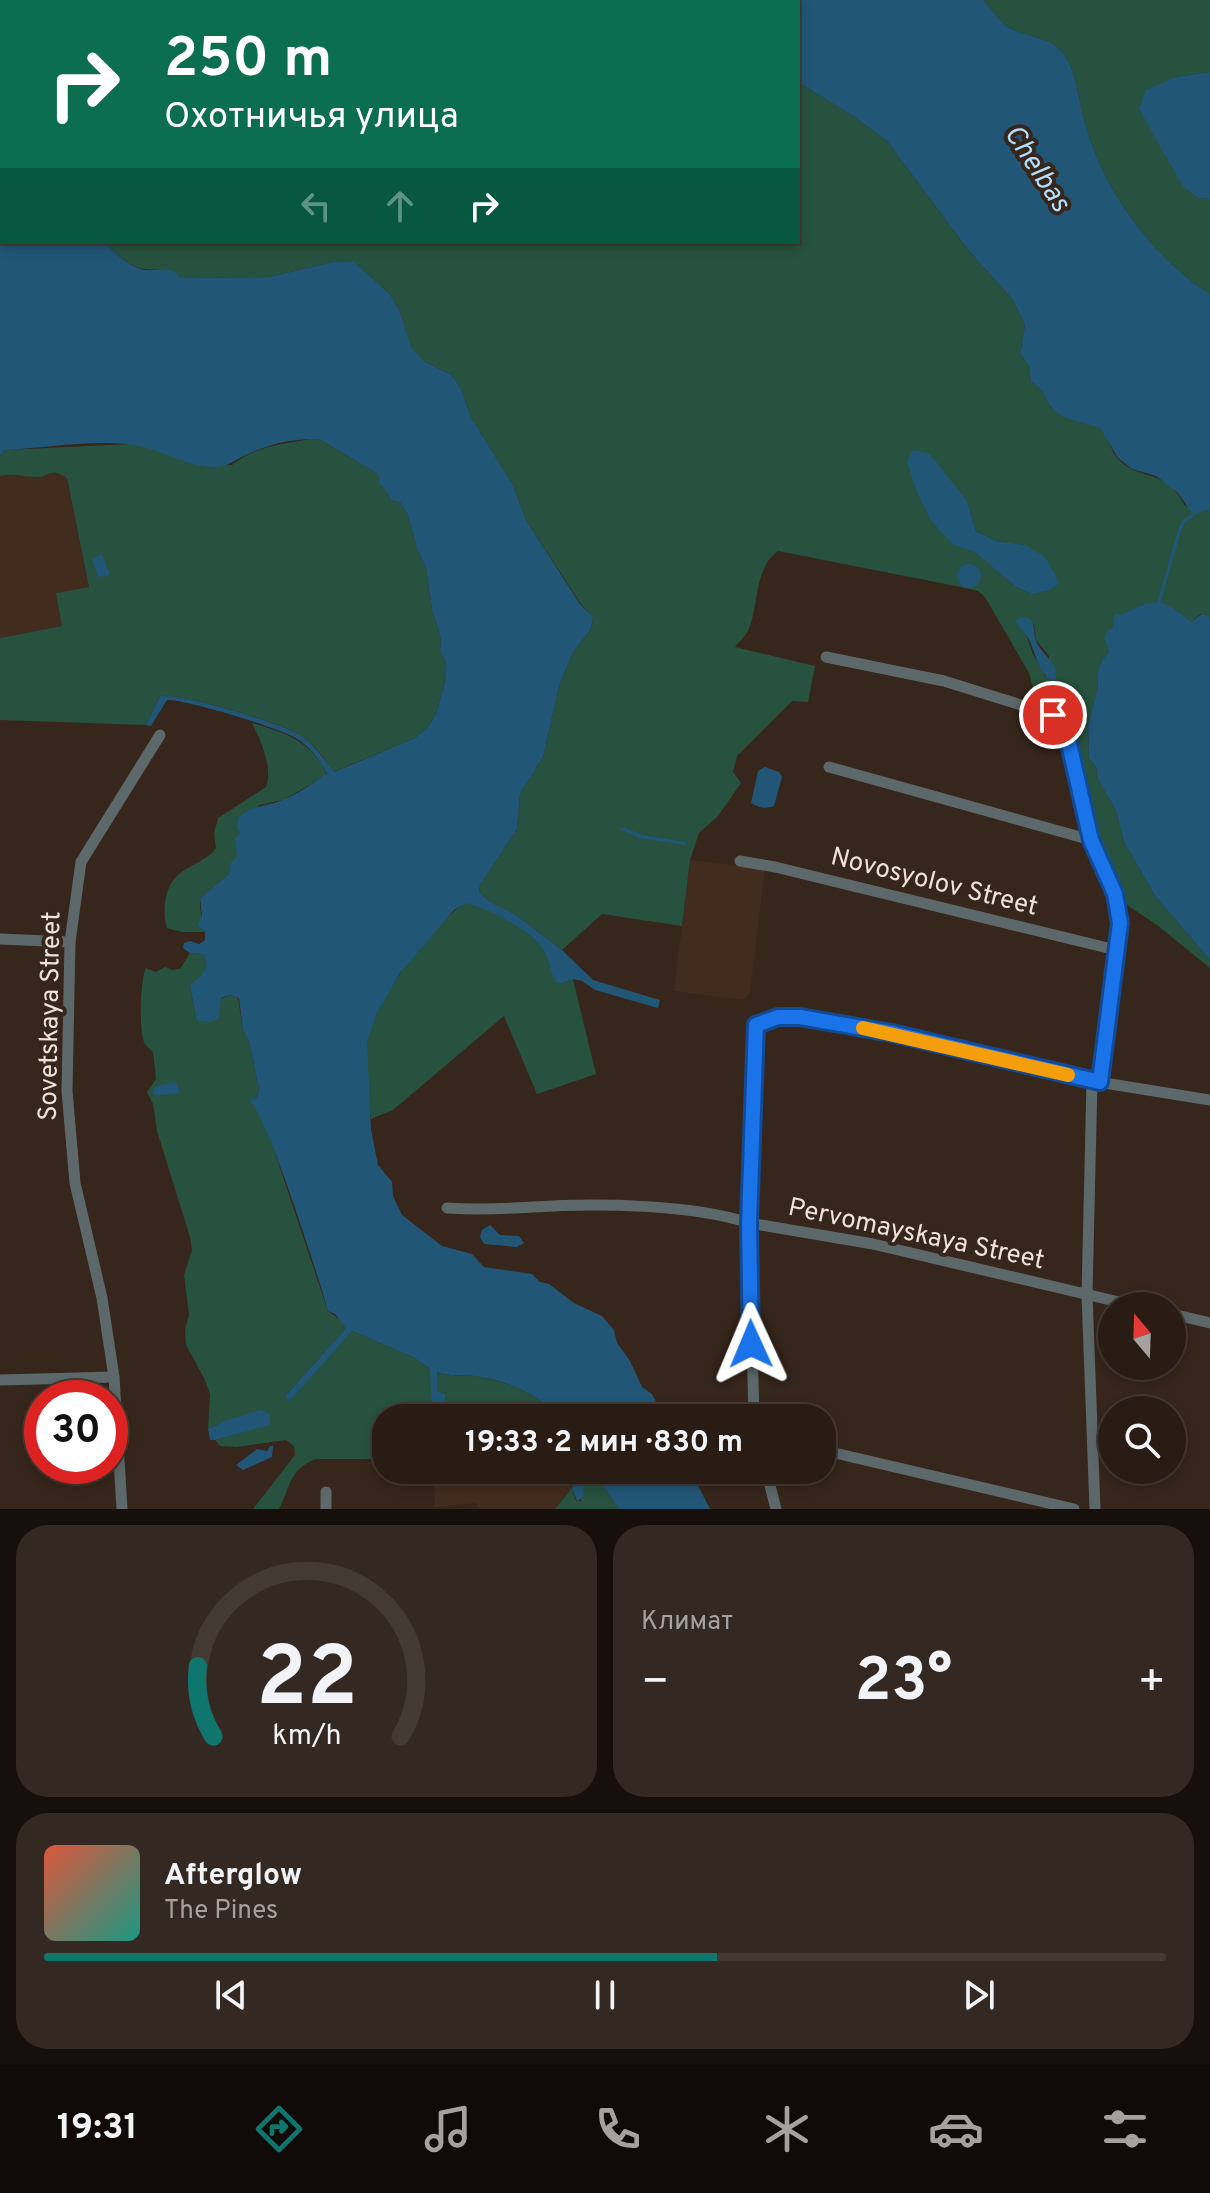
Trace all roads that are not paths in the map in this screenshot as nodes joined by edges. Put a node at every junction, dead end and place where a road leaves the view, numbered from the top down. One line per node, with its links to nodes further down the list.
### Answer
1 (826, 657): 4 (street)
2 (160, 735): 7 (street, Sovetskaya Street)
3 (829, 767): 4 (street)
4 (1091, 840): 8 (street)
5 (740, 861): 8 (street, Novosyolov Street)
6 (0, 939): 7 (street)
7 (70, 942): 17 (street, Sovetskaya Street)
8 (1116, 950): 9 (street)
9 (1096, 1081): 10 (street); 12 (street); 13 (street)
10 (1210, 1100)
11 (447, 1208): 12 (street, Pervomayskaya Street)
12 (749, 1223): 13 (street, Pervomayskaya Street); 19 (street)
13 (1087, 1295): 14 (street, Pervomayskaya Street); 27 (street)
14 (1098, 1297)
15 (1186, 1317): 16 (street)
16 (1210, 1323)
17 (114, 1377): 18 (street); 23 (street, Sovetskaya Street)
18 (0, 1380)
19 (754, 1404)
20 (836, 1453): 26 (street)
21 (770, 1484): 25 (street)
22 (326, 1492): 24 (street)
23 (122, 1509)
24 (326, 1509)
25 (776, 1509)
26 (1074, 1509)
27 (1095, 1509)

